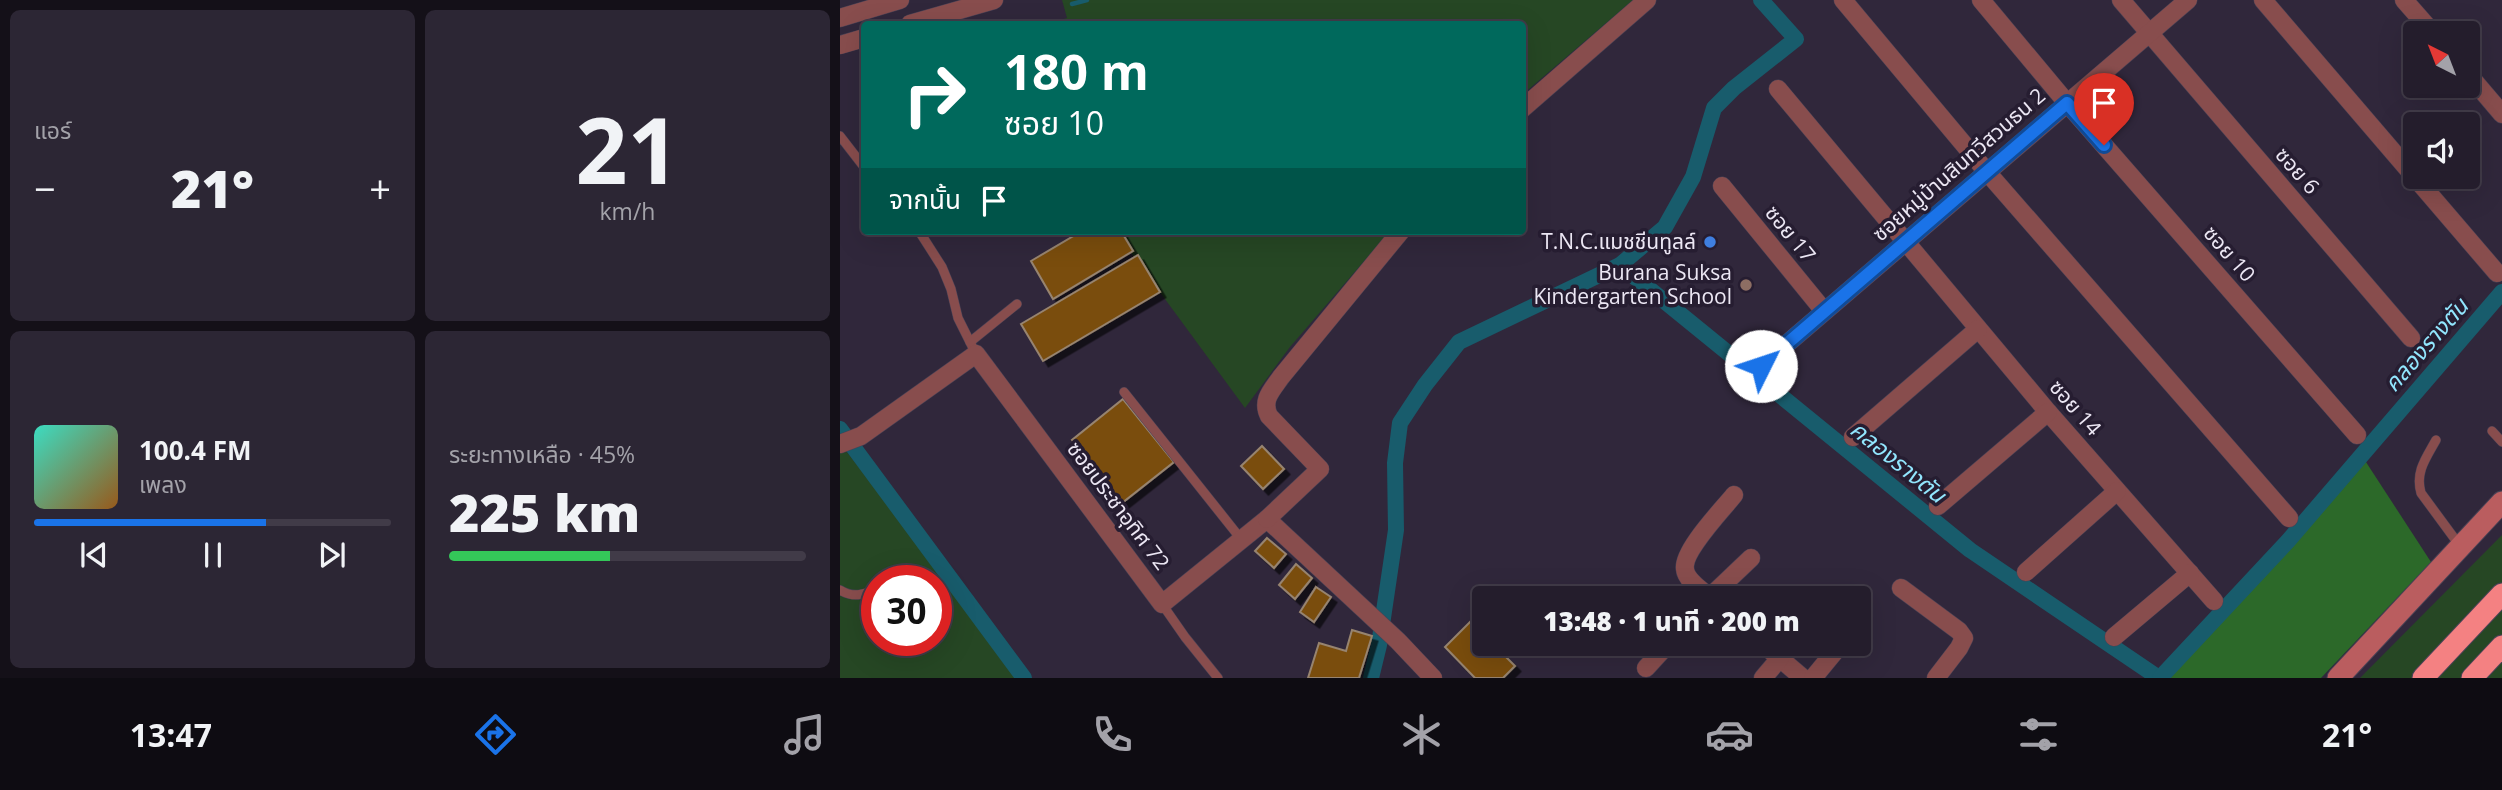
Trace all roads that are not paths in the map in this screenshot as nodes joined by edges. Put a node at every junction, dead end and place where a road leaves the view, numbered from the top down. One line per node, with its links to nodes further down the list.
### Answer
1 (900, 0): 10 (street)
2 (994, 0): 11 (street)
3 (1647, 0): 19 (street)
4 (1843, 0): 23 (street)
5 (1981, 0): 18 (street, ซอย 10)
6 (2121, 0): 13 (street, ซอย 6)
7 (2188, 0): 13 (street, ซอยหมู่บ้านสินทวีสวนธน 2)
8 (2263, 0): 28 (street)
9 (2404, 0): 12 (street)
10 (840, 18)
11 (920, 21)
12 (2422, 21)
13 (2149, 34): 18 (street, ซอยหมู่บ้านสินทวีสวนธน 2); 32 (street, ซอย 6)
14 (861, 39): 15 (street)
15 (840, 45)
16 (2480, 88): 20 (street)
17 (1778, 89): 27 (street, ซอย 14)
18 (2067, 103): 23 (street, ซอยหมู่บ้านสินทวีสวนธน 2); 38 (street, ซอย 10)
19 (1526, 106)
20 (2502, 114)
21 (840, 136): 22 (lane)
22 (861, 163)
23 (1987, 172): 27 (street, ซอยหมู่บ้านสินทวีสวนธน 2); 47 (street)
24 (1722, 186): 30 (street, ซอย 17)
25 (922, 235): 33 (lane)
26 (1398, 235): 48 (street, ซอยประชาอุทิศ 72)
27 (1904, 243): 30 (street, ซอยหมู่บ้านสินทวีสวนธน 2); 31 (street, ซอย 14)
28 (2497, 272)
29 (1017, 304): 33 (lane)
30 (1824, 311): 34 (street, ซอยหมู่บ้านสินทวีสวนธน 2)
31 (1978, 329): 36 (street, ซอย 14); 39 (street)
32 (2411, 338)
33 (973, 348): 42 (street); 61 (street, ซอยประชาอุทิศ 72)
34 (1761, 366)
35 (1124, 392): 49 (lane)
36 (2048, 412): 43 (street, ซอย 14); 46 (street)
37 (2492, 431): 41 (lane)
38 (2357, 435)
39 (1853, 437)
40 (2436, 440): 50 (lane)
41 (2502, 442)
42 (840, 444)
43 (2117, 491): 52 (street); 53 (street, ซอย 14)
44 (1734, 495): 54 (street)
45 (2502, 502): 50 (main road)
46 (1937, 506)
47 (2289, 518)
48 (1267, 519): 49 (street, ซอยประชาอุทิศ 72); 70 (street)
49 (1241, 540): 61 (street, ซอยประชาอุทิศ 72)
50 (2460, 546): 75 (main road)
51 (1751, 558): 55 (street)
52 (2026, 572)
53 (2190, 573): 60 (street, ซอย 14); 62 (street)
54 (1697, 586)
55 (1722, 586)
56 (1901, 588): 74 (street)
57 (840, 590): 59 (lane)
58 (2502, 594): 76 (highway)
59 (861, 595)
60 (2214, 601)
61 (1162, 604): 69 (lane)
62 (2114, 637)
63 (2502, 646): 77 (highway)
64 (1657, 656): 68 (street)
65 (1778, 656): 67 (street)
66 (1831, 656): 73 (street)
67 (1780, 658): 71 (street); 72 (street)
68 (1646, 668)
69 (1219, 678)
70 (1433, 678)
71 (1763, 678)
72 (1803, 678)
73 (1813, 678)
74 (1936, 678)
75 (2338, 678)
76 (2423, 678)
77 (2472, 678)

